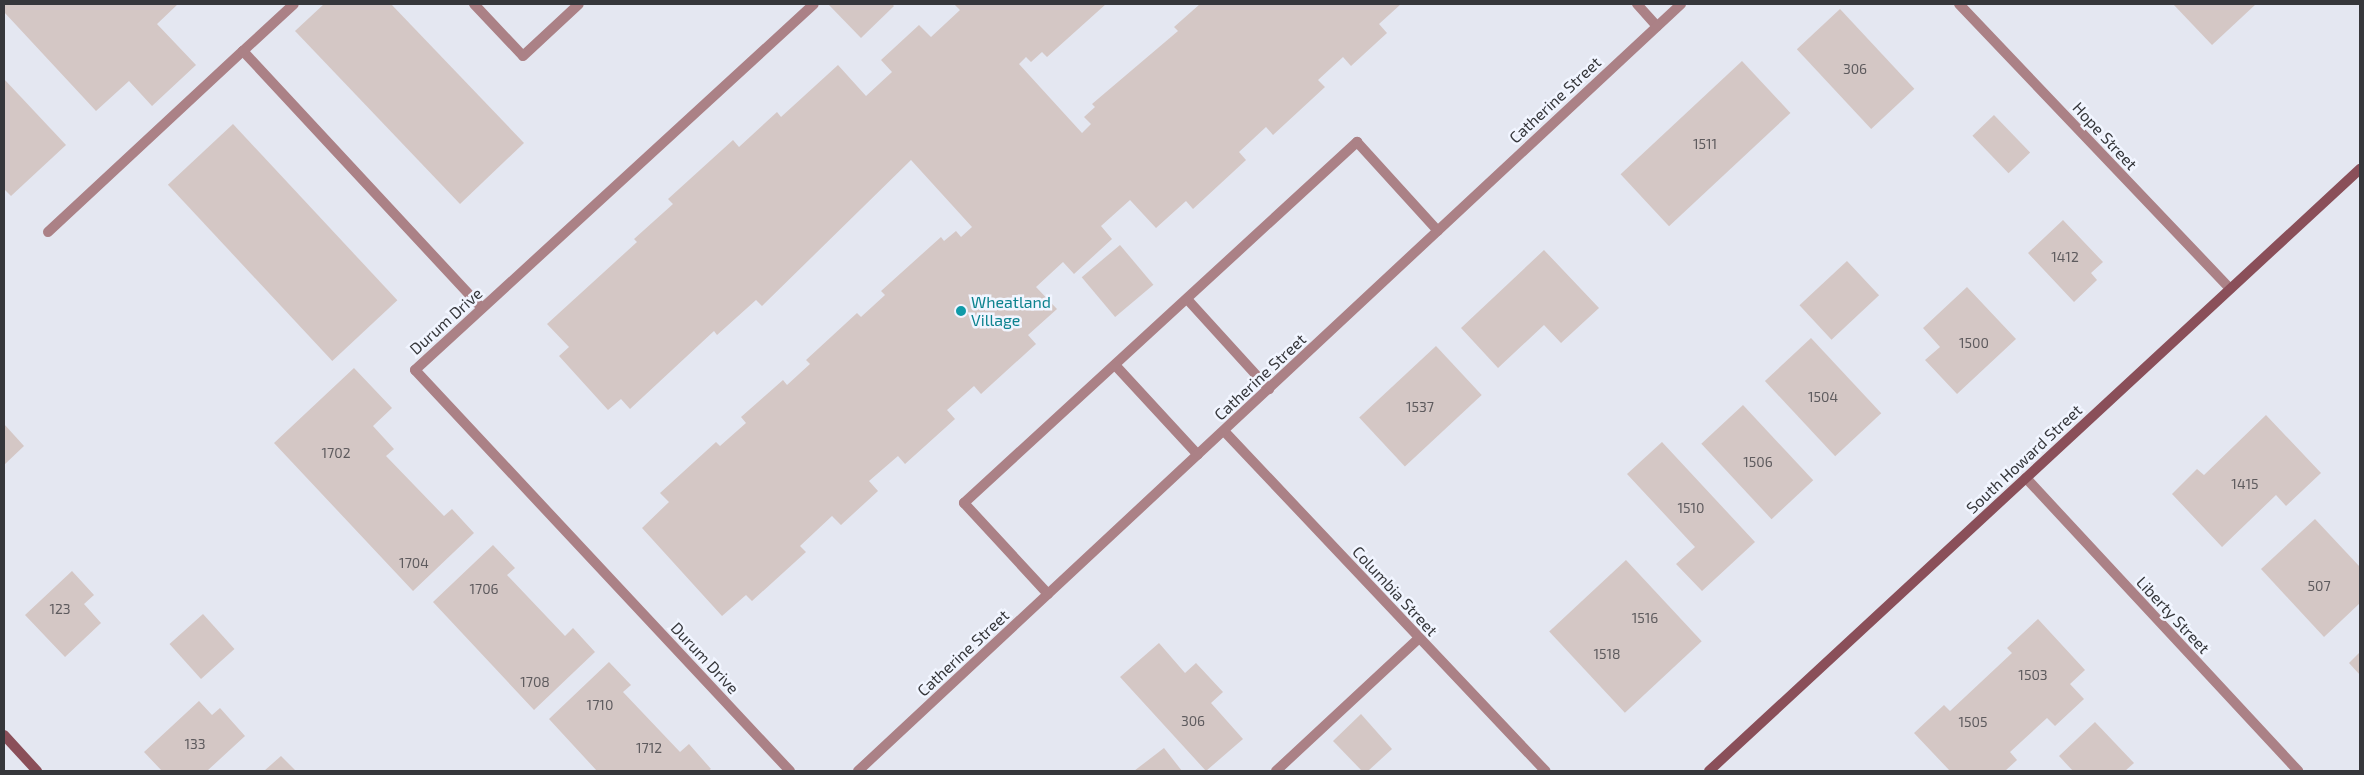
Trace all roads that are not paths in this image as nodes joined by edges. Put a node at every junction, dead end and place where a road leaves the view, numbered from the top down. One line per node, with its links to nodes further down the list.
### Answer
1 (294, 4): 9 (street)
2 (474, 4): 3 (street)
3 (579, 4)
4 (814, 4): 15 (street, Durum Drive)
5 (1637, 4): 8 (street)
6 (1681, 4): 8 (street, Catherine Street)
7 (1959, 4): 13 (street, Hope Street)
8 (1657, 26): 11 (street, Catherine Street)
9 (243, 51): 12 (street); 15 (street)
10 (2360, 169): 13 (main road, South Howard Street)
11 (1438, 231): 14 (street); 17 (street, Catherine Street)
12 (48, 232)
13 (2230, 289): 20 (main road, South Howard Street)
14 (1187, 299): 16 (street); 17 (street)
15 (482, 308): 25 (street, Durum Drive)
16 (1115, 365): 19 (street); 21 (street)
17 (1269, 389): 18 (street, Catherine Street)
18 (1224, 431): 19 (street, Catherine Street); 22 (street, Columbia Street)
19 (1198, 455): 21 (street, Catherine Street)
20 (2026, 478): 29 (main road, South Howard Street); 30 (street, Liberty Street)
21 (1048, 594): 26 (street, Catherine Street)
22 (1419, 638): 27 (street); 28 (street, Columbia Street)
23 (4, 735): 24 (main road)
24 (37, 771)
25 (790, 771)
26 (858, 771)
27 (1276, 771)
28 (1545, 771)
29 (1709, 771)
30 (2298, 771)

